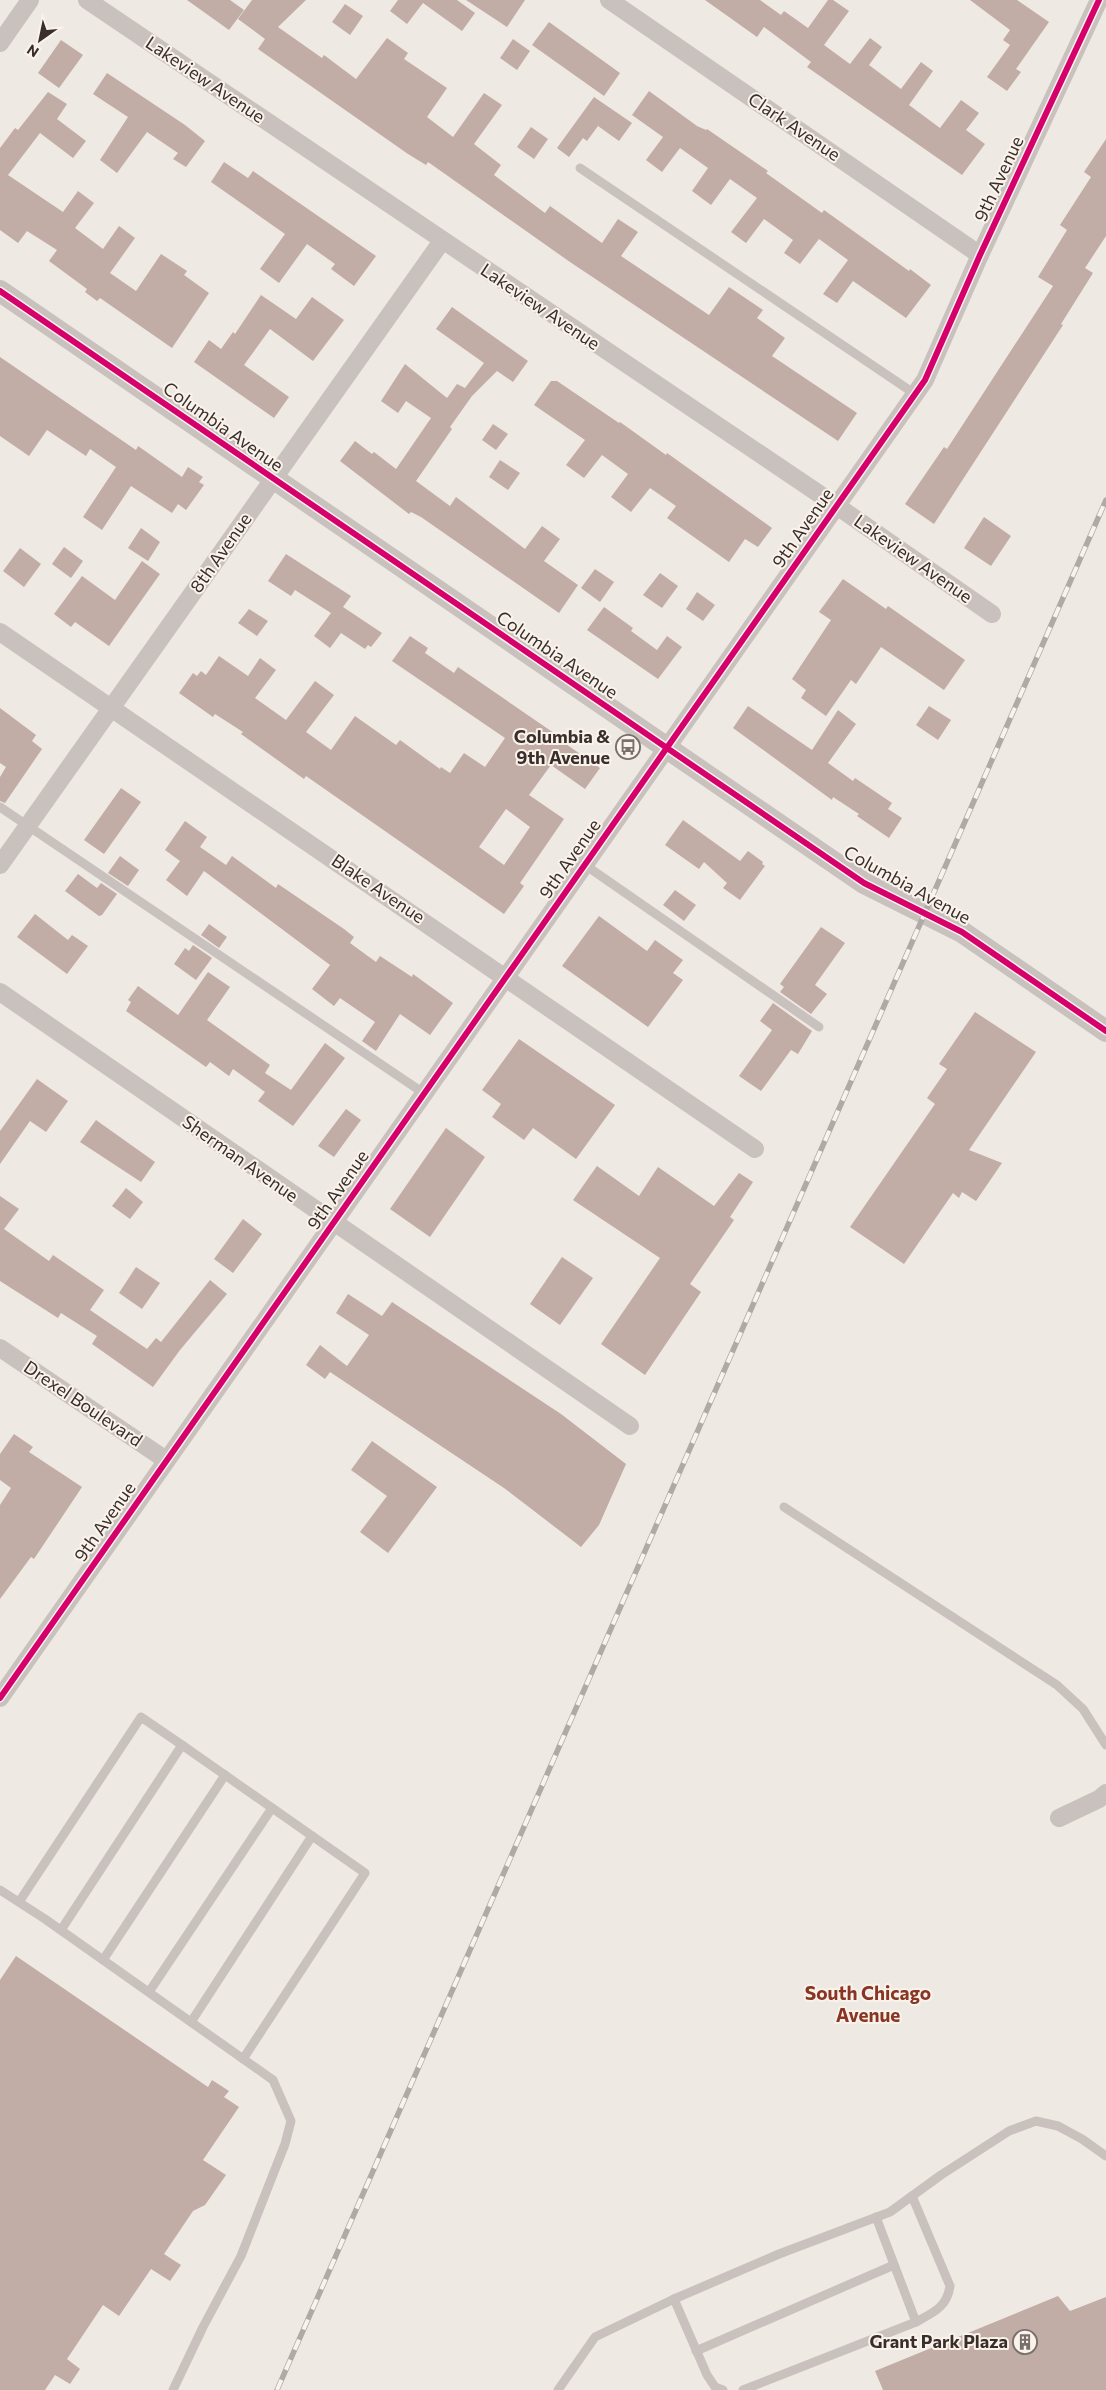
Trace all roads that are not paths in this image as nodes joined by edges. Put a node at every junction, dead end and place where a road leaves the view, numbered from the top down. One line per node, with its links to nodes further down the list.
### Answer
1 (30, 0): 5 (street)
2 (87, 0): 7 (street, Lakeview Avenue)
3 (609, 0): 8 (street, Clark Avenue)
4 (1099, 0): 8 (street, 9th Avenue)
5 (0, 43)
6 (580, 168): 10 (lane)
7 (442, 241): 11 (street, 8th Avenue); 12 (street, Lakeview Avenue)
8 (980, 255): 10 (street, 9th Avenue)
9 (0, 290): 11 (street, Columbia Avenue)
10 (915, 394): 12 (street, 9th Avenue)
11 (273, 479): 15 (street, 8th Avenue); 16 (street, Columbia Avenue)
12 (837, 506): 13 (street, Lakeview Avenue); 16 (street, 9th Avenue)
13 (992, 614)
14 (0, 632): 15 (street, Blake Avenue)
15 (112, 707): 18 (street, 8th Avenue); 21 (street, Blake Avenue)
16 (665, 747): 20 (street, 9th Avenue); 24 (street, Columbia Avenue)
17 (0, 807): 18 (lane)
18 (28, 826): 19 (street, 8th Avenue); 25 (lane)
19 (0, 865)
20 (585, 865): 21 (street, 9th Avenue); 23 (lane)
21 (506, 977): 25 (street, 9th Avenue); 26 (street, Blake Avenue)
22 (0, 992): 27 (street, Sherman Avenue)
23 (819, 1027)
24 (1106, 1031)
25 (425, 1094): 27 (street, 9th Avenue)
26 (755, 1149)
27 (333, 1222): 29 (street, Sherman Avenue); 30 (street, 9th Avenue)
28 (0, 1348): 30 (street, Drexel Boulevard)
29 (630, 1426)
30 (166, 1460): 32 (street, 9th Avenue)
31 (784, 1507): 34 (lane)
32 (0, 1698)
33 (182, 1745): 35 (lane); 41 (lane); 42 (lane)
34 (1106, 1745)
35 (225, 1775): 37 (lane); 43 (lane)
36 (1106, 1793): 38 (street)
37 (272, 1808): 39 (lane); 44 (lane)
38 (1059, 1818)
39 (312, 1836): 45 (lane); 46 (lane)
40 (0, 1890): 41 (lane)
41 (20, 1902): 42 (lane)
42 (61, 1930): 43 (lane)
43 (103, 1960): 44 (lane)
44 (149, 1992): 45 (lane)
45 (191, 2022): 46 (lane)
46 (243, 2059): 54 (lane)
47 (1106, 2156): 48 (lane)
48 (912, 2196): 49 (lane); 52 (lane)
49 (876, 2217): 50 (lane); 51 (lane)
50 (894, 2265): 52 (lane); 53 (lane)
51 (674, 2298): 53 (lane); 55 (lane)
52 (916, 2322): 57 (lane)
53 (696, 2351): 56 (lane)
54 (174, 2390)
55 (558, 2390)
56 (723, 2390)
57 (744, 2390)

